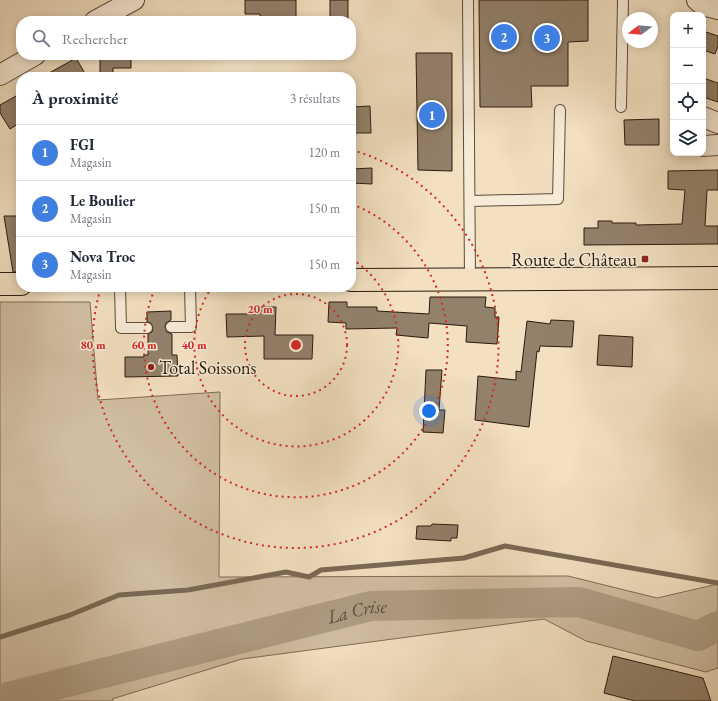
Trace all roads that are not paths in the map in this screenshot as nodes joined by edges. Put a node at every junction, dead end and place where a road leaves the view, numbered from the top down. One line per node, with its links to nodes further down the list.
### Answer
1 (134, 0): 6 (street)
2 (468, 0): 15 (lane)
3 (623, 0): 9 (lane)
4 (697, 0): 5 (street)
5 (718, 9)
6 (104, 16)
7 (26, 60): 8 (street)
8 (0, 75)
9 (621, 107)
10 (560, 110): 15 (lane)
11 (706, 118): 12 (street)
12 (718, 123)
13 (718, 145): 14 (street)
14 (706, 146)
15 (470, 201): 18 (lane)
16 (718, 278): 18 (main road)
17 (356, 280): 18 (main road)
18 (470, 280)
19 (0, 284): 20 (main road)
20 (16, 284)
21 (120, 292): 23 (lane)
22 (190, 292): 24 (lane)
23 (147, 328)
24 (171, 328)

